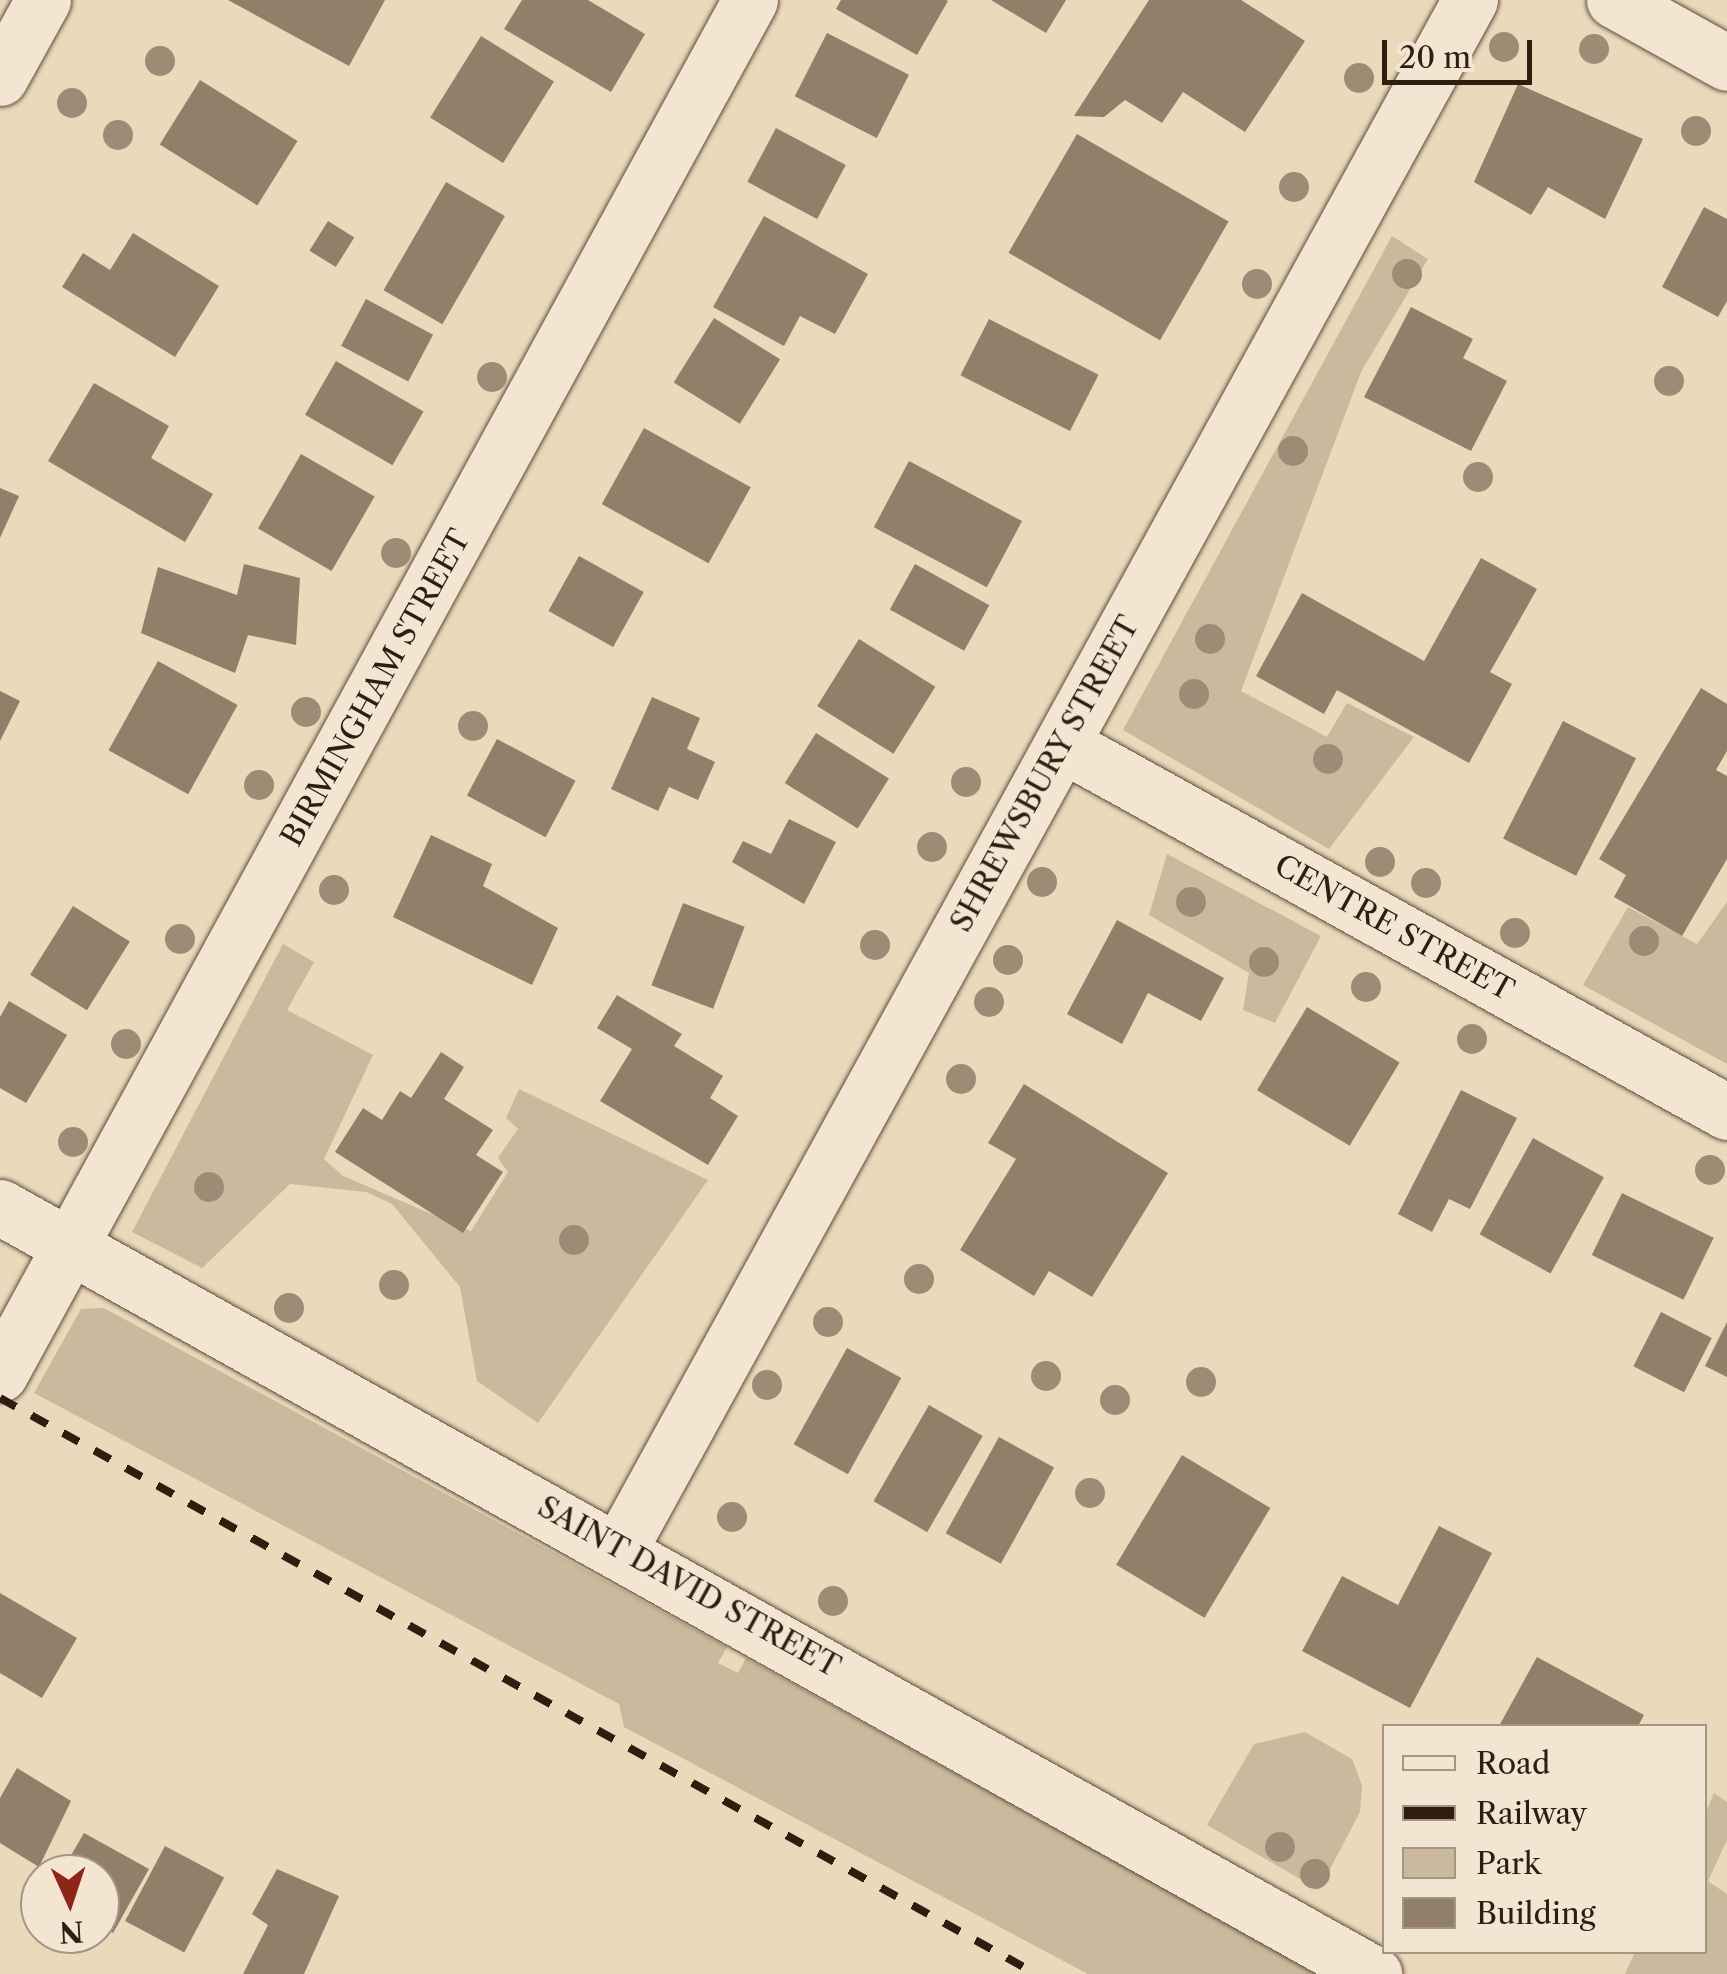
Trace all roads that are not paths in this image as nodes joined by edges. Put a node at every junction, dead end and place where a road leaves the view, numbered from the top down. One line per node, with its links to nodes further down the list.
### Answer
1 (43, 0): 6 (street)
2 (750, 0): 10 (street, BIRMINGHAM STREET)
3 (1470, 0): 7 (street, SHREWSBURY STREET)
4 (1614, 0): 5 (street)
5 (1727, 63)
6 (0, 78)
7 (1062, 744): 8 (street, CENTRE STREET); 12 (street, SHREWSBURY STREET)
8 (1727, 1112)
9 (0, 1206): 10 (street, SAINT DAVID STREET)
10 (71, 1247): 11 (street, BIRMINGHAM STREET); 12 (street, SAINT DAVID STREET)
11 (0, 1374)
12 (620, 1548): 13 (street, SAINT DAVID STREET)
13 (1374, 1974)

